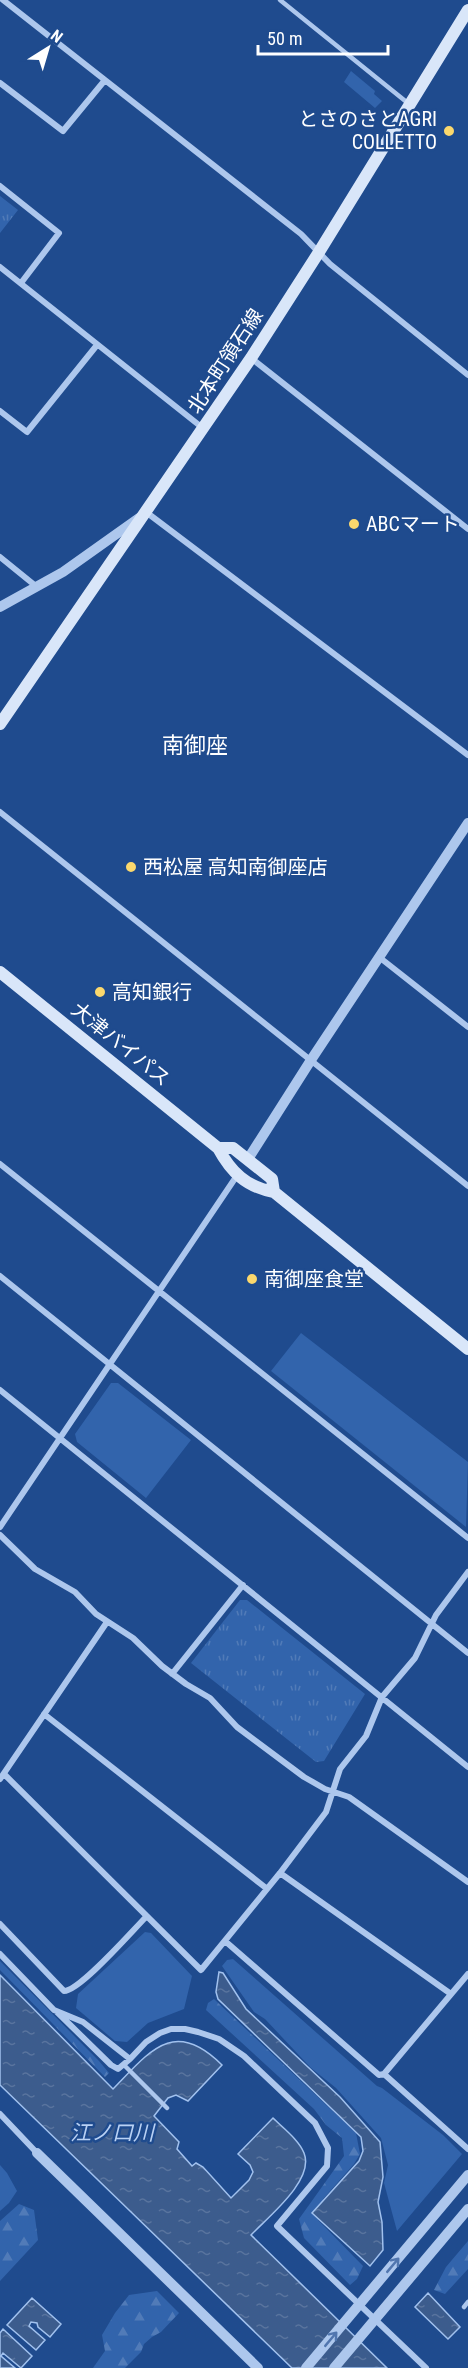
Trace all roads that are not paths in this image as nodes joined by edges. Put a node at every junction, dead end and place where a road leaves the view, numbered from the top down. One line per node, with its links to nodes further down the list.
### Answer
1 (3, 0): 4 (street)
2 (280, 0): 6 (lane)
3 (468, 10): 6 (main road, 北本町領石線)
4 (105, 80): 5 (street); 8 (street)
5 (0, 83)
6 (409, 104): 8 (main road, 北本町領石線)
7 (0, 186): 10 (street)
8 (319, 252): 12 (main road, 北本町領石線); 13 (street)
9 (0, 267): 10 (street)
10 (21, 283): 11 (street)
11 (97, 345): 14 (street); 15 (street)
12 (251, 358): 15 (main road, 北本町領石線); 17 (street)
13 (468, 375)
14 (0, 411)
15 (204, 429): 16 (main road, 北本町領石線)
16 (146, 512): 19 (street); 21 (main road, 北本町領石線); 22 (street)
17 (468, 529)
18 (0, 557): 19 (street)
19 (38, 587): 20 (street)
20 (0, 607)
21 (0, 724)
22 (468, 755)
23 (0, 812): 28 (street)
24 (468, 823): 25 (street)
25 (379, 957): 27 (street); 28 (street)
26 (0, 972): 29 (main road, 大津バイパス)
27 (468, 1027)
28 (311, 1060): 30 (street); 33 (street)
29 (218, 1148): 30 (main road, 大津バイパス); 32 (main road, 大津バイパス)
30 (248, 1159): 34 (main road, 大津バイパス)
31 (0, 1164): 36 (street)
32 (238, 1174): 34 (main road, 大津バイパス); 36 (street)
33 (468, 1186)
34 (274, 1192): 37 (main road, 大津バイパス)
35 (0, 1276): 38 (street)
36 (159, 1291): 38 (street); 43 (street)
37 (468, 1349)
38 (110, 1364): 40 (street); 47 (street)
39 (0, 1390): 40 (street)
40 (60, 1438): 41 (street); 45 (street)
41 (0, 1527)
42 (0, 1535): 46 (street)
43 (468, 1539)
44 (468, 1572): 47 (street)
45 (243, 1585): 49 (street); 50 (street)
46 (107, 1622): 49 (street); 51 (street)
47 (431, 1623): 48 (street); 50 (street)
48 (468, 1653)
49 (172, 1674): 54 (street)
50 (382, 1697): 52 (street); 54 (street)
51 (44, 1714): 53 (street); 57 (street)
52 (468, 1767)
53 (2, 1776): 58 (street)
54 (332, 1791): 55 (street); 56 (street)
55 (280, 1873): 57 (street); 63 (street)
56 (468, 1882)
57 (266, 1888): 60 (street)
58 (146, 1917): 59 (street); 60 (street)
59 (0, 1924)
60 (225, 1941): 67 (street)
61 (0, 1954): 64 (street)
62 (468, 1974): 63 (street)
63 (451, 1994): 67 (street)
64 (54, 2010): 65 (street); 66 (street)
65 (130, 2060): 66 (street); 75 (street)
66 (126, 2067): 68 (lane)
67 (384, 2074): 70 (street)
68 (167, 2108)
69 (0, 2114): 71 (street)
70 (468, 2149)
71 (37, 2153): 78 (street)
72 (468, 2175): 75 (street, one-way to 72)
73 (468, 2209): 77 (street)
74 (468, 2302): 76 (lane)
75 (358, 2307): 77 (street); 79 (street, one-way to 75)
76 (464, 2307)
77 (373, 2321): 80 (street); 81 (street)
78 (258, 2368)
79 (306, 2368)
80 (334, 2368)
81 (426, 2368)

